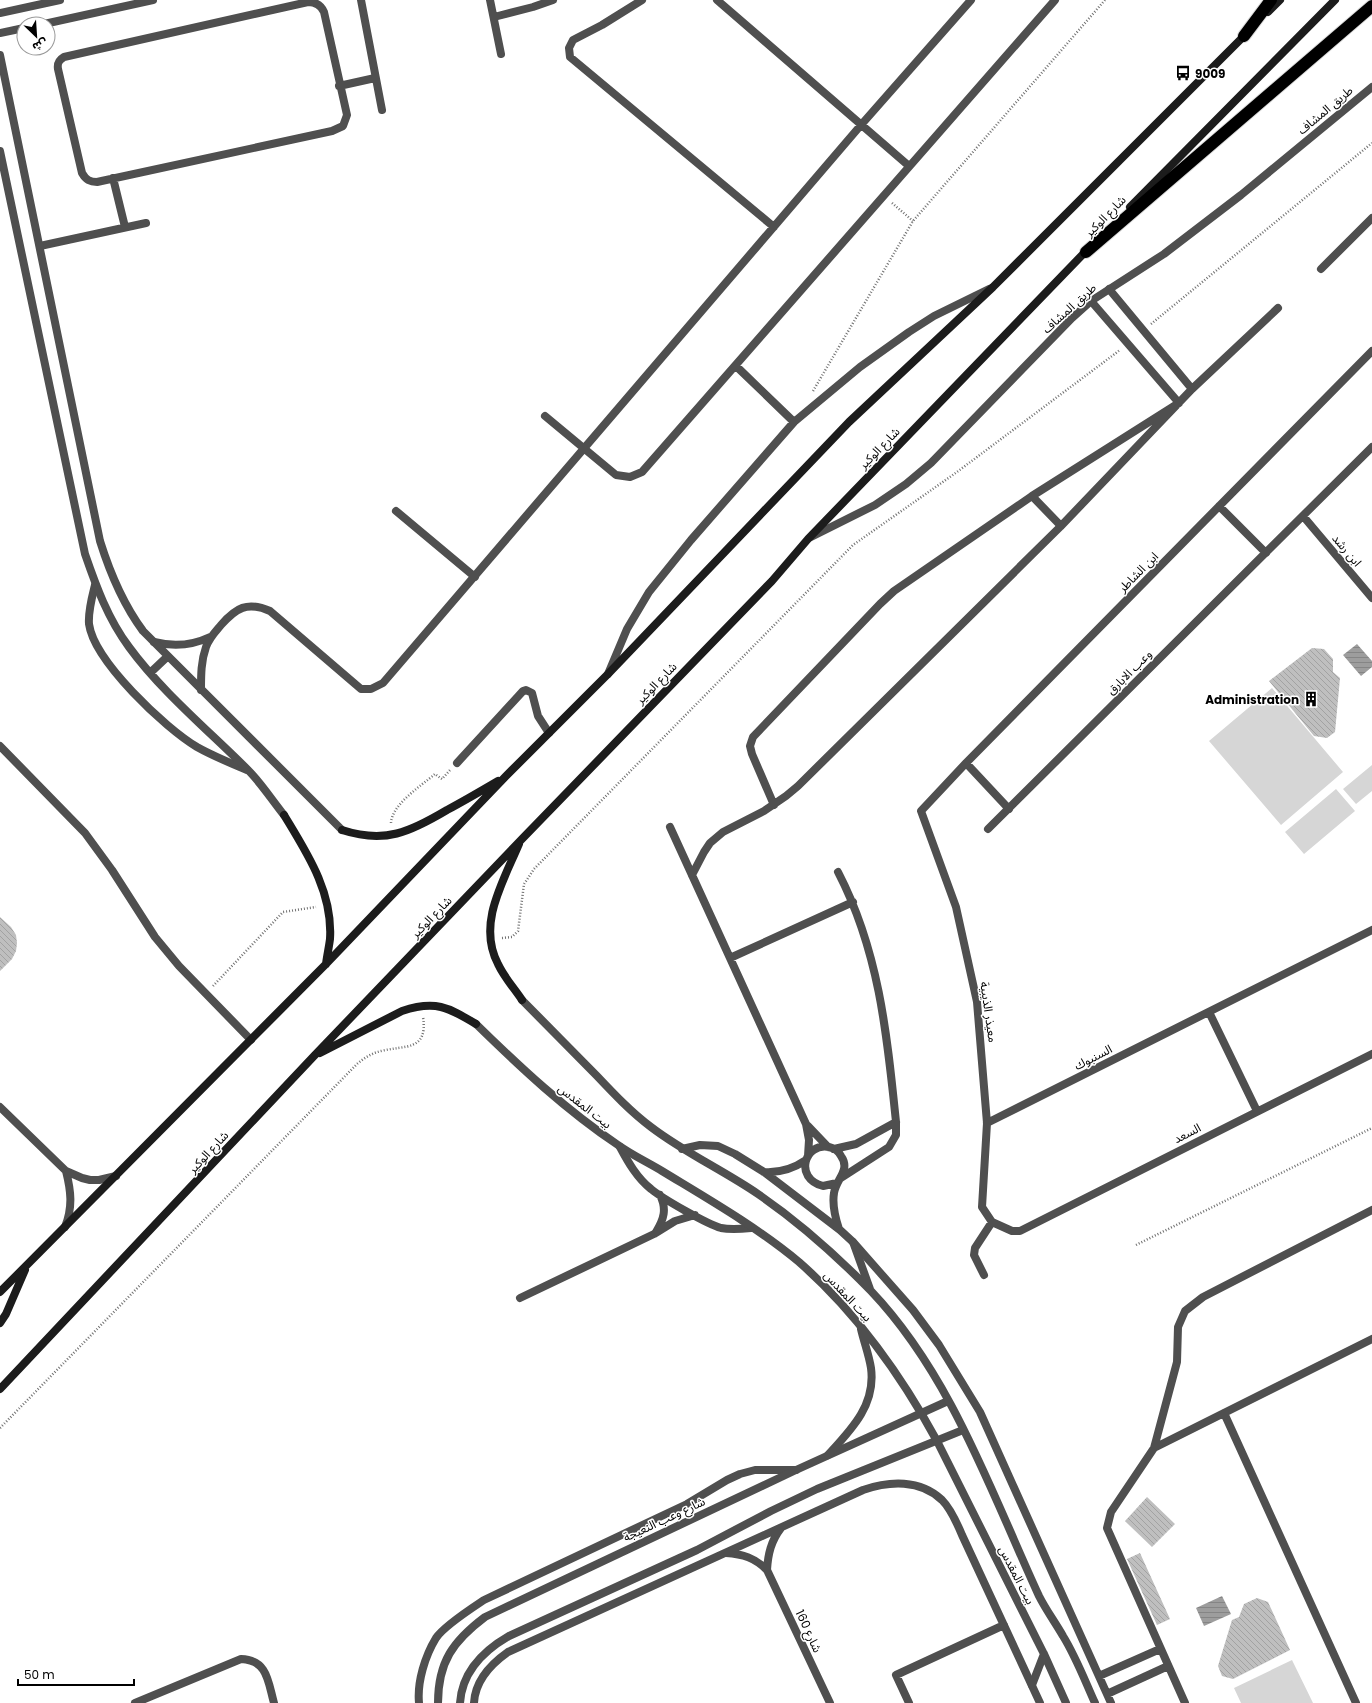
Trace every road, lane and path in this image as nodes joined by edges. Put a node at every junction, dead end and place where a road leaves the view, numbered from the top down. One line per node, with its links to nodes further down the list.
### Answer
1 (60, 0): 15 (street)
2 (153, 0): 17 (street)
3 (361, 0): 23 (street)
4 (490, 0): 16 (street)
5 (553, 0): 16 (street)
6 (642, 0): 37 (street)
7 (717, 0): 27 (street)
8 (971, 0): 27 (street)
9 (1055, 0): 30 (street)
10 (1105, 0): 34 (path)
11 (1271, 0): 20 (highway)
12 (1280, 0): 20 (main road)
13 (1335, 0): 39 (main road, شارع الوكير)
14 (1372, 6): 39 (highway)
15 (0, 13)
16 (494, 17): 21 (street)
17 (56, 21)
18 (16, 30): 19 (street)
19 (0, 33)
20 (1244, 36): 41 (main road)
21 (501, 54)
22 (0, 55): 38 (street)
23 (375, 78): 24 (street); 26 (street)
24 (339, 86): 31 (street); 31 (street)
25 (1372, 87): 42 (street, طريق المشاف)
26 (382, 110)
27 (861, 125): 30 (street); 37 (street)
28 (1372, 143): 45 (path)
29 (0, 151): 64 (street)
30 (909, 166): 32 (street)
31 (113, 178): 36 (street)
32 (884, 196): 34 (path); 48 (street)
33 (1372, 218): 40 (street)
34 (913, 221): 50 (path)
35 (146, 223): 36 (street)
36 (125, 227): 38 (street)
37 (774, 227): 55 (street)
38 (40, 246): 67 (street)
39 (1086, 252): 61 (main road, شارع الوكير)
40 (1321, 269)
41 (993, 287): 53 (street); 70 (main road)
42 (1109, 289): 43 (street, طريق المشاف); 45 (street)
43 (1091, 301): 46 (street); 61 (street, طريق المشاف)
44 (1278, 308): 49 (street)
45 (1143, 330): 49 (street)
46 (1127, 344): 51 (street); 92 (path)
47 (1372, 351): 57 (street, ابن الشاطر)
48 (736, 366): 53 (street); 55 (street)
49 (1192, 389): 51 (street)
50 (810, 395)
51 (1178, 403): 56 (street); 60 (street)
52 (545, 416): 55 (street)
53 (794, 422): 70 (street)
54 (1372, 447): 59 (street, وعب الابارق)
55 (585, 449): 63 (street)
56 (1032, 496): 60 (street); 78 (street)
57 (1219, 506): 62 (street); 75 (street, ابن الشاطر)
58 (396, 511): 63 (street)
59 (1303, 516): 62 (street, وعب الابارق); 65 (street, ابن رشد)
60 (1061, 526): 78 (street)
61 (808, 539): 86 (main road, شارع الوكير)
62 (1266, 553): 79 (street, وعب الابارق)
63 (475, 577): 66 (street)
64 (95, 585): 69 (street); 76 (street)
65 (1372, 598)
66 (210, 637): 67 (street); 71 (street)
67 (154, 642): 68 (street)
68 (168, 656): 69 (street); 71 (street)
69 (150, 673): 76 (street)
70 (608, 674): 72 (main road)
71 (201, 690): 84 (street)
72 (549, 733): 74 (street); 77 (main road)
73 (0, 746): 95 (street)
74 (457, 763): 85 (path)
75 (966, 763): 79 (street); 80 (street, ابن الشاطر)
76 (249, 771): 81 (street)
77 (506, 776): 85 (main road); 94 (main road)
78 (774, 805): 88 (street)
79 (1009, 809): 83 (street, وعب الابارق)
80 (921, 811): 106 (street, معيذر الذيبية)
81 (284, 814): 90 (main road)
82 (670, 827): 88 (street)
83 (988, 829)
84 (342, 830): 85 (main road)
85 (393, 835)
86 (521, 840): 92 (main road); 102 (main road, شارع الوكير)
87 (838, 872): 89 (street)
88 (692, 875): 93 (street)
89 (853, 902): 93 (street); 105 (street)
90 (327, 906): 94 (main road); 95 (path)
91 (1372, 930): 98 (street, السنبوك)
92 (490, 938): 96 (main road)
93 (730, 958): 107 (street)
94 (326, 964): 100 (main road)
95 (206, 993): 100 (street)
96 (522, 1000): 111 (street, بيت المقدس)
97 (421, 1006): 99 (main road); 102 (main road); 139 (path)
98 (1209, 1012): 104 (street); 106 (street, السنبوك)
99 (476, 1024): 109 (street, بيت المقدس)
100 (251, 1040): 115 (main road)
101 (1372, 1054): 104 (street, السعد)
102 (314, 1056): 135 (main road, شارع الوكير)
103 (0, 1107): 113 (street)
104 (1257, 1111): 120 (street, السعد)
105 (896, 1122): 110 (street); 116 (street)
106 (987, 1123): 120 (street, معيذر الذيبية)
107 (806, 1124): 110 (street); 112 (street)
108 (1372, 1128): 126 (path)
109 (620, 1147): 117 (street); 122 (street, بيت المقدس)
110 (831, 1148): 112 (street); 116 (street)
111 (682, 1149): 114 (street); 130 (street, بيت المقدس)
112 (807, 1158): 114 (street); 116 (street)
113 (66, 1171): 115 (street); 121 (street)
114 (764, 1172): 123 (street)
115 (116, 1176): 121 (main road)
116 (839, 1180): 123 (street)
117 (660, 1195): 119 (street); 124 (street)
118 (1372, 1210): 142 (street)
119 (695, 1215): 122 (street); 124 (street)
120 (992, 1222): 128 (street)
121 (65, 1227): 127 (main road)
122 (752, 1228): 133 (street, بيت المقدس)
123 (840, 1230): 125 (street)
124 (654, 1234): 131 (street)
125 (853, 1242): 130 (street); 152 (street)
126 (1136, 1244)
127 (27, 1266): 129 (main road); 132 (main road)
128 (984, 1275)
129 (0, 1292)
130 (871, 1292): 136 (street, بيت المقدس)
131 (520, 1298)
132 (0, 1323)
133 (860, 1324): 137 (street, بيت المقدس); 143 (street)
134 (1372, 1339): 138 (street)
135 (0, 1389)
136 (948, 1401): 137 (street, شارع وعب النعيجة); 140 (street, بيت المقدس)
137 (921, 1412): 141 (street, بيت المقدس); 143 (street, شارع وعب النعيجة)
138 (1224, 1414): 142 (street); 168 (street)
139 (0, 1428)
140 (963, 1430): 141 (street); 165 (street, بيت المقدس)
141 (938, 1441): 150 (street, بيت المقدس); 159 (street)
142 (1154, 1448): 149 (street)
143 (828, 1455): 144 (street, شارع وعب النعيجة)
144 (796, 1470): 157 (street); 158 (street, شارع وعب النعيجة)
145 (782, 1526): 146 (street); 147 (street); 148 (street)
146 (725, 1553): 147 (street, شارع 160); 160 (street)
147 (767, 1570): 161 (street, شارع 160)
148 (1004, 1625): 153 (street); 162 (street)
149 (1160, 1649): 151 (street); 152 (street)
150 (1044, 1654): 153 (street); 164 (street, بيت المقدس)
151 (1168, 1666): 154 (street); 167 (street)
152 (1099, 1676): 154 (street)
153 (1032, 1684): 163 (street)
154 (1107, 1694): 166 (street)
155 (135, 1703): 156 (street)
156 (274, 1703)
157 (419, 1703)
158 (438, 1703)
159 (460, 1703)
160 (474, 1703)
161 (830, 1703)
162 (909, 1703)
163 (1040, 1703)
164 (1066, 1703)
165 (1095, 1703)
166 (1111, 1703)
167 (1185, 1703)
168 (1356, 1703)

